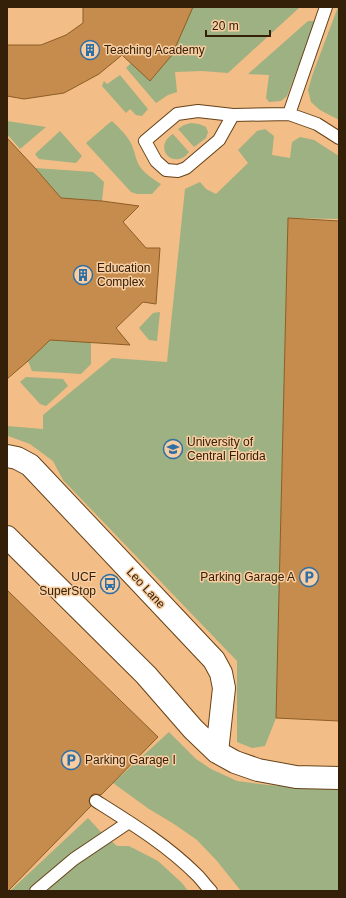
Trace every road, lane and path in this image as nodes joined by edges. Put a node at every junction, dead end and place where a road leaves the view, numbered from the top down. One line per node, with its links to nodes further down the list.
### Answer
1 (326, 7): 2 (lane)
2 (289, 114): 3 (lane); 4 (lane)
3 (233, 115): 3 (lane)
4 (339, 138)
5 (7, 456): 7 (street, Leo Lane)
6 (7, 537): 7 (street)
7 (217, 752): 8 (street)
8 (339, 778)
9 (96, 801): 10 (lane)
10 (129, 822): 11 (lane); 12 (lane)
11 (36, 891)
12 (211, 891)

